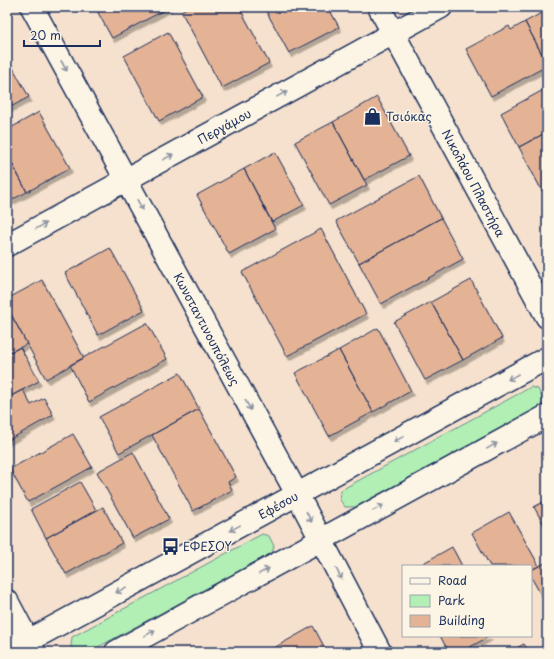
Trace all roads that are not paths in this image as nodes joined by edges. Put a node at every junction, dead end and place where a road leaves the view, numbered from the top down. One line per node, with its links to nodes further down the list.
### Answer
1 (32, 7): 5 (street, Κωνσταντινουπόλεως, one-way to 5)
2 (379, 7): 4 (street, Νικολάου Πλαστήρα)
3 (441, 7): 4 (street, Περγάμου)
4 (393, 33): 5 (street, Περγάμου, one-way to 4); 7 (street, Νικολάου Πλαστήρα)
5 (126, 179): 6 (street, Περγάμου, one-way to 5); 10 (street, Κωνσταντινουπόλεως, one-way to 10)
6 (7, 245)
7 (547, 317)
8 (547, 358): 10 (street, Εφέσου, one-way to 10)
9 (547, 416): 11 (street, one-way to 9)
10 (297, 494): 11 (street, Κωνσταντινουπόλεως, one-way to 11); 13 (street, Εφέσου, one-way to 13)
11 (320, 540): 15 (street, one-way to 11); 16 (street, Κωνσταντινουπόλεως, one-way to 16)
12 (7, 601): 13 (street)
13 (31, 646): 14 (street, Εφέσου)
14 (8, 652)
15 (116, 652)
16 (380, 652)

